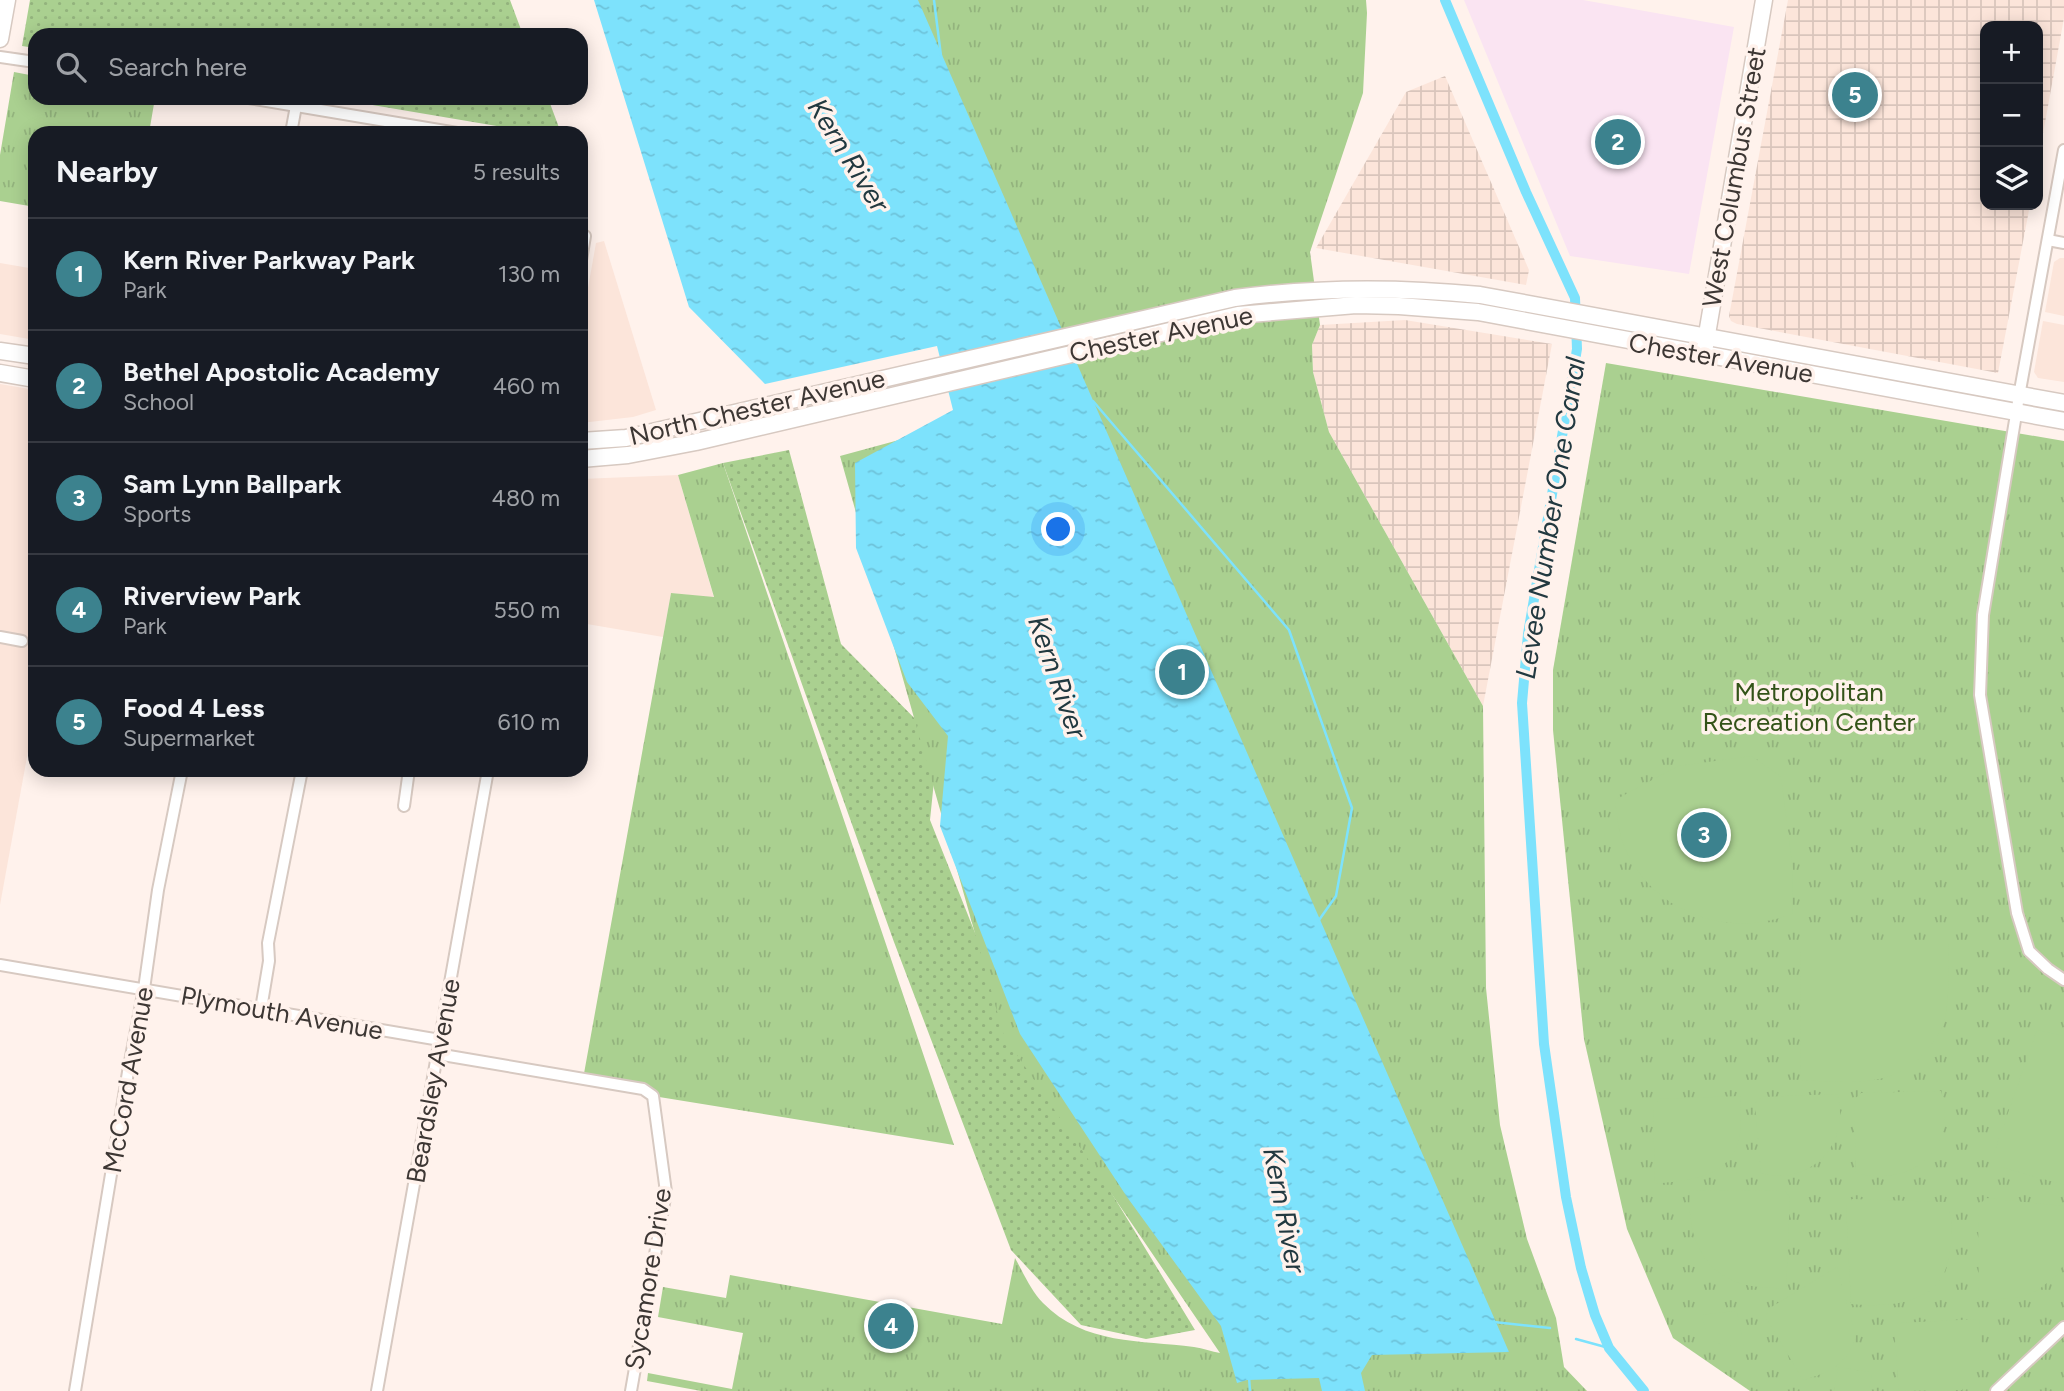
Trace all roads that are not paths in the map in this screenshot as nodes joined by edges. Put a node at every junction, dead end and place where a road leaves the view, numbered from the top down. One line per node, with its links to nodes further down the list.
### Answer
1 (7, 0): 3 (main road)
2 (1764, 0): 13 (main road, West Columbus Street)
3 (0, 39)
4 (0, 57): 5 (street)
5 (28, 61)
6 (290, 105): 7 (street)
7 (296, 106): 8 (street); 9 (street)
8 (292, 126)
9 (415, 126)
10 (2064, 150): 11 (street)
11 (2048, 240): 12 (street); 21 (street)
12 (2064, 243)
13 (1706, 337): 16 (main road, West Columbus Street); 17 (main road, Chester Avenue); 21 (main road, Chester Avenue)
14 (0, 351): 15 (main road)
15 (28, 355)
16 (1703, 355): 20 (main road, Chester Avenue); 23 (main road, Chester Avenue)
17 (933, 367): 25 (main road, North Chester Avenue)
18 (0, 373): 19 (main road)
19 (28, 378)
20 (923, 388): 26 (main road, North Chester Avenue)
21 (2019, 396): 22 (main road, Chester Avenue); 23 (street)
22 (2064, 403)
23 (2016, 413): 24 (main road, Chester Avenue); 35 (street)
24 (2064, 421)
25 (588, 441)
26 (588, 458)
27 (0, 637): 28 (street)
28 (22, 641)
29 (180, 777): 36 (street, McCord Avenue)
30 (301, 777): 37 (street)
31 (408, 777): 33 (street)
32 (487, 777): 38 (street, Beardsley Avenue)
33 (404, 806)
34 (0, 965): 36 (street, Plymouth Avenue)
35 (2064, 980)
36 (144, 989): 37 (street, Plymouth Avenue); 41 (street, McCord Avenue)
37 (261, 1009): 38 (street, Plymouth Avenue)
38 (440, 1040): 39 (street, Beardsley Avenue)
39 (437, 1054): 42 (street, Beardsley Avenue); 43 (street, Sycamore Drive)
40 (2064, 1327): 44 (street)
41 (75, 1391)
42 (377, 1391)
43 (631, 1391)
44 (1996, 1391)

